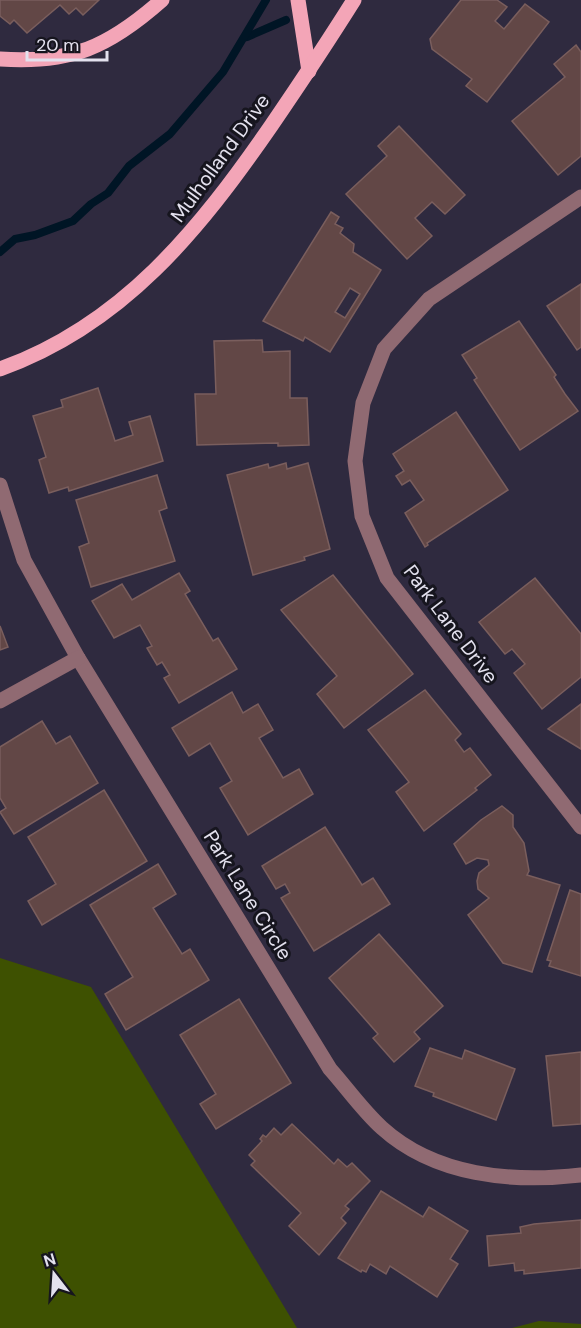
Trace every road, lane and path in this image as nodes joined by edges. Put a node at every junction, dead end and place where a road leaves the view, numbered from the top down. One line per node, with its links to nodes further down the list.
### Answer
1 (162, 0): 4 (main road)
2 (298, 0): 5 (main road)
3 (354, 0): 5 (main road, Mulholland Drive)
4 (0, 59)
5 (309, 70): 7 (main road, Mulholland Drive)
6 (581, 197): 11 (street, Park Lane Drive)
7 (0, 369)
8 (0, 485): 9 (street, Park Lane Circle)
9 (78, 658): 10 (street); 12 (street, Park Lane Circle)
10 (0, 701)
11 (581, 827)
12 (581, 1175)

